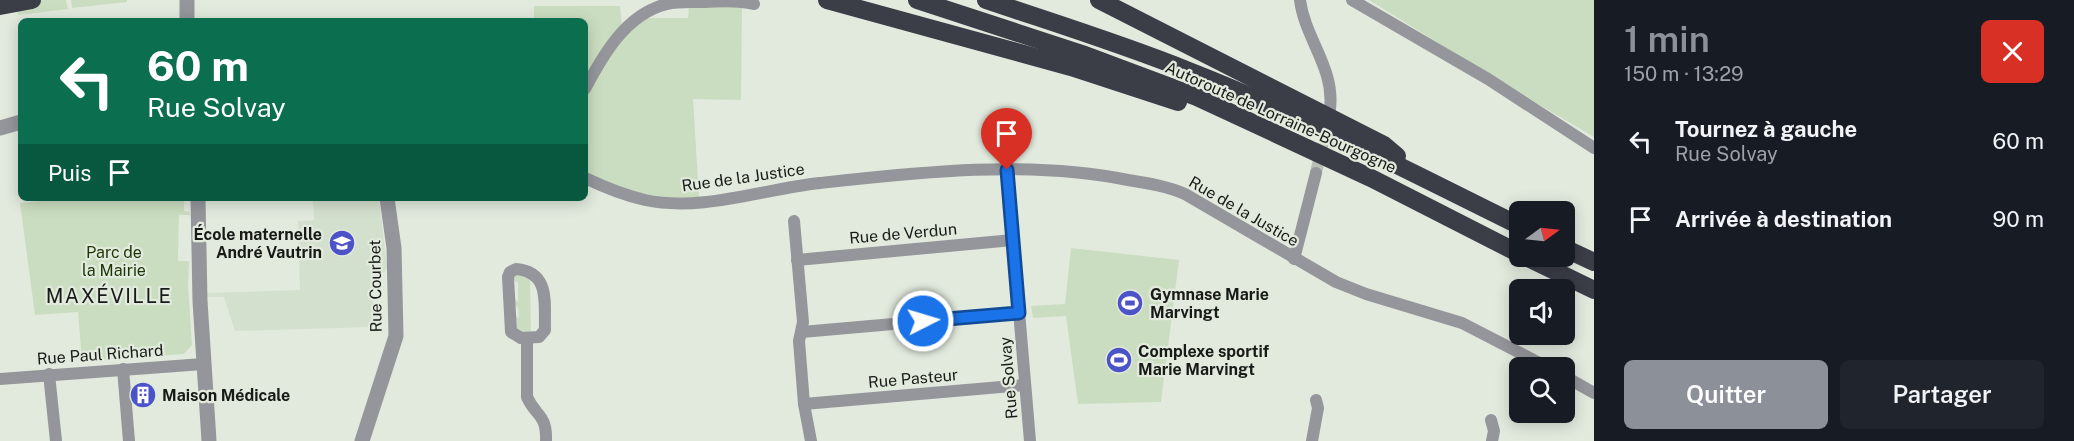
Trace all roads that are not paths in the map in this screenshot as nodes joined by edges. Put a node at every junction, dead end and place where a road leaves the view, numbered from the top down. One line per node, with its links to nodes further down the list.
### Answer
1 (32, 0): 10 (highway)
2 (187, 0): 11 (street)
3 (827, 0): 15 (highway)
4 (917, 0): 15 (highway, Autoroute de Lorraine-Bourgogne)
5 (986, 0): 21 (highway, Autoroute de Lorraine-Bourgogne)
6 (1099, 0): 21 (highway)
7 (1300, 0): 13 (street)
8 (1352, 0): 17 (street)
9 (754, 4): 12 (street)
10 (0, 6)
11 (187, 18)
12 (588, 84)
13 (1330, 109)
14 (18, 124): 16 (street)
15 (1258, 124): 27 (highway, Autoroute de Lorraine-Bourgogne)
16 (0, 128)
17 (1594, 148)
18 (1007, 170): 20 (street, Rue de la Justice); 26 (street, Rue Solvay); 29 (street, Rue de la Justice)
19 (1316, 173): 29 (street)
20 (588, 179)
21 (1426, 180): 25 (highway, Autoroute de Lorraine-Bourgogne)
22 (198, 201): 38 (street)
23 (387, 201): 51 (street, Rue Courbet)
24 (794, 221): 30 (street)
25 (1509, 221)
26 (1013, 240): 30 (street, Rue de Verdun); 34 (street, Rue Solvay)
27 (1509, 248)
28 (1575, 253): 31 (highway)
29 (1294, 259): 37 (street, Rue de la Justice)
30 (797, 260): 35 (street)
31 (1594, 262)
32 (1547, 267): 33 (highway)
33 (1594, 290)
34 (1019, 313): 35 (street); 43 (street, Rue Solvay)
35 (802, 332): 46 (street)
36 (527, 338): 36 (street); 52 (street)
37 (1528, 357)
38 (203, 364): 39 (street, Rue Paul Richard); 50 (street)
39 (123, 369): 40 (street, Rue Paul Richard); 49 (street)
40 (49, 374): 41 (street, Rue Paul Richard); 48 (street)
41 (0, 379)
42 (1575, 382): 44 (street)
43 (1025, 385): 46 (street, Rue Pasteur); 54 (street, Rue Solvay)
44 (1594, 393)
45 (1316, 400): 55 (street)
46 (804, 404): 53 (street)
47 (1491, 420): 56 (street)
48 (56, 441)
49 (129, 441)
50 (209, 441)
51 (362, 441)
52 (546, 441)
53 (810, 441)
54 (1030, 441)
55 (1312, 441)
56 (1492, 441)

